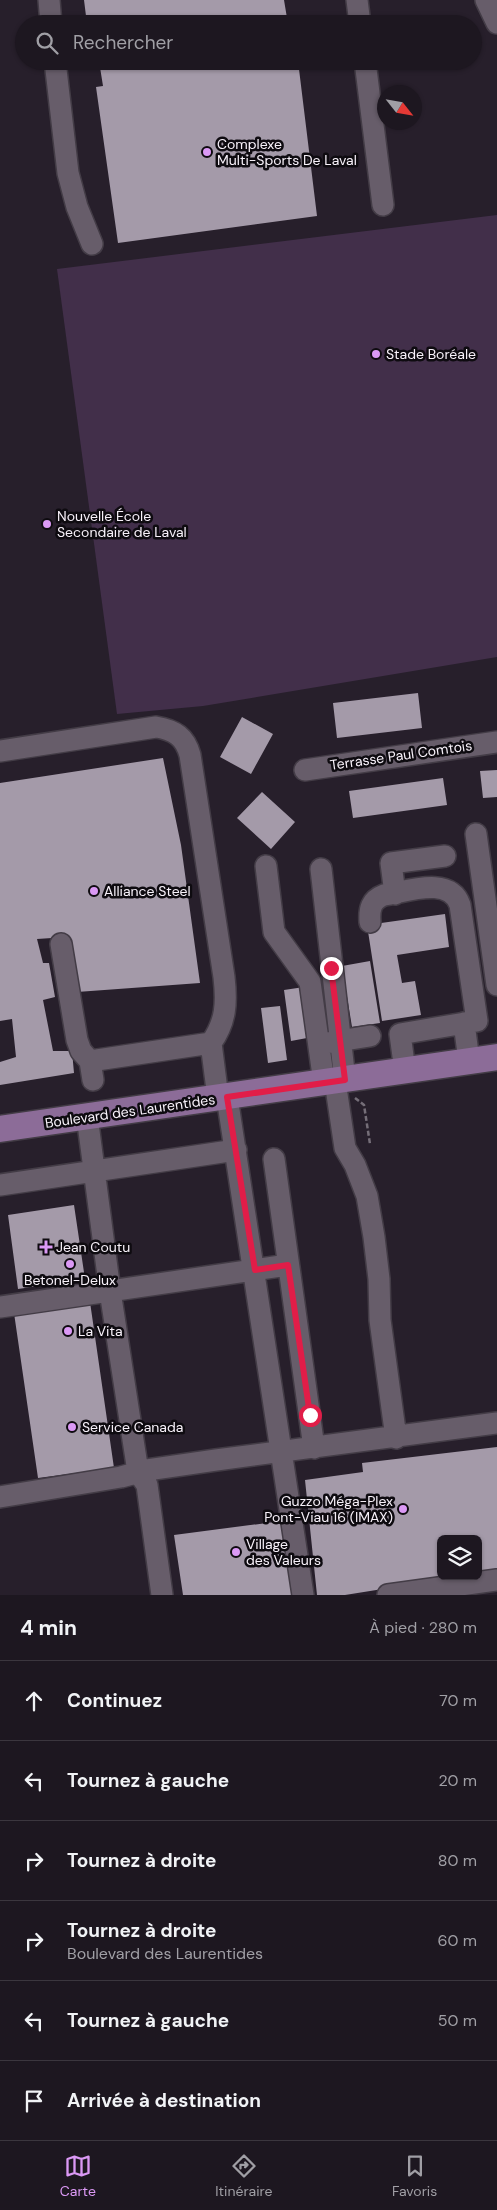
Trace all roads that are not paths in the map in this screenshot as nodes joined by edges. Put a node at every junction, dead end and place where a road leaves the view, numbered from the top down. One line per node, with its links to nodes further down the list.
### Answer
1 (49, 0): 4 (street)
2 (357, 0): 5 (street)
3 (486, 0): 6 (street)
4 (50, 15)
5 (359, 15)
6 (497, 23)
7 (56, 70): 10 (street)
8 (366, 70): 9 (street)
9 (383, 205)
10 (92, 244)
11 (497, 742): 13 (street, Terrasse Paul Comtois)
12 (0, 751): 25 (street)
13 (305, 770)
14 (476, 834): 21 (street)
15 (445, 856): 18 (street)
16 (266, 866): 26 (street)
17 (321, 869): 24 (street)
18 (395, 894): 19 (street); 22 (street)
19 (370, 922)
20 (61, 944): 25 (street)
21 (497, 985)
22 (464, 1023): 28 (street); 29 (street)
23 (370, 1036): 24 (street)
24 (340, 1040): 26 (street); 30 (street)
25 (210, 1043): 31 (street)
26 (319, 1044): 30 (street)
27 (497, 1057): 28 (main road, Boulevard des Laurentides)
28 (469, 1061): 29 (main road, Boulevard des Laurentides)
29 (405, 1071): 30 (main road, Boulevard des Laurentides)
30 (339, 1085): 31 (main road, Boulevard des Laurentides); 43 (street)
31 (223, 1097): 32 (main road, Boulevard des Laurentides); 34 (street)
32 (88, 1116): 33 (main road, Boulevard des Laurentides); 36 (street)
33 (0, 1129)
34 (236, 1150): 36 (street); 39 (street)
35 (274, 1159): 38 (street)
36 (95, 1171): 37 (street); 40 (street)
37 (0, 1185)
38 (288, 1265): 39 (street); 44 (street)
39 (255, 1270): 40 (street); 45 (street)
40 (110, 1291): 41 (street); 46 (street)
41 (0, 1306)
42 (497, 1423): 43 (street)
43 (396, 1438): 44 (street)
44 (314, 1448): 45 (street)
45 (282, 1451): 46 (street); 50 (street)
46 (138, 1472): 47 (street); 49 (street)
47 (0, 1497)
48 (497, 1580): 51 (street)
49 (162, 1595)
50 (303, 1595)
51 (388, 1595)

